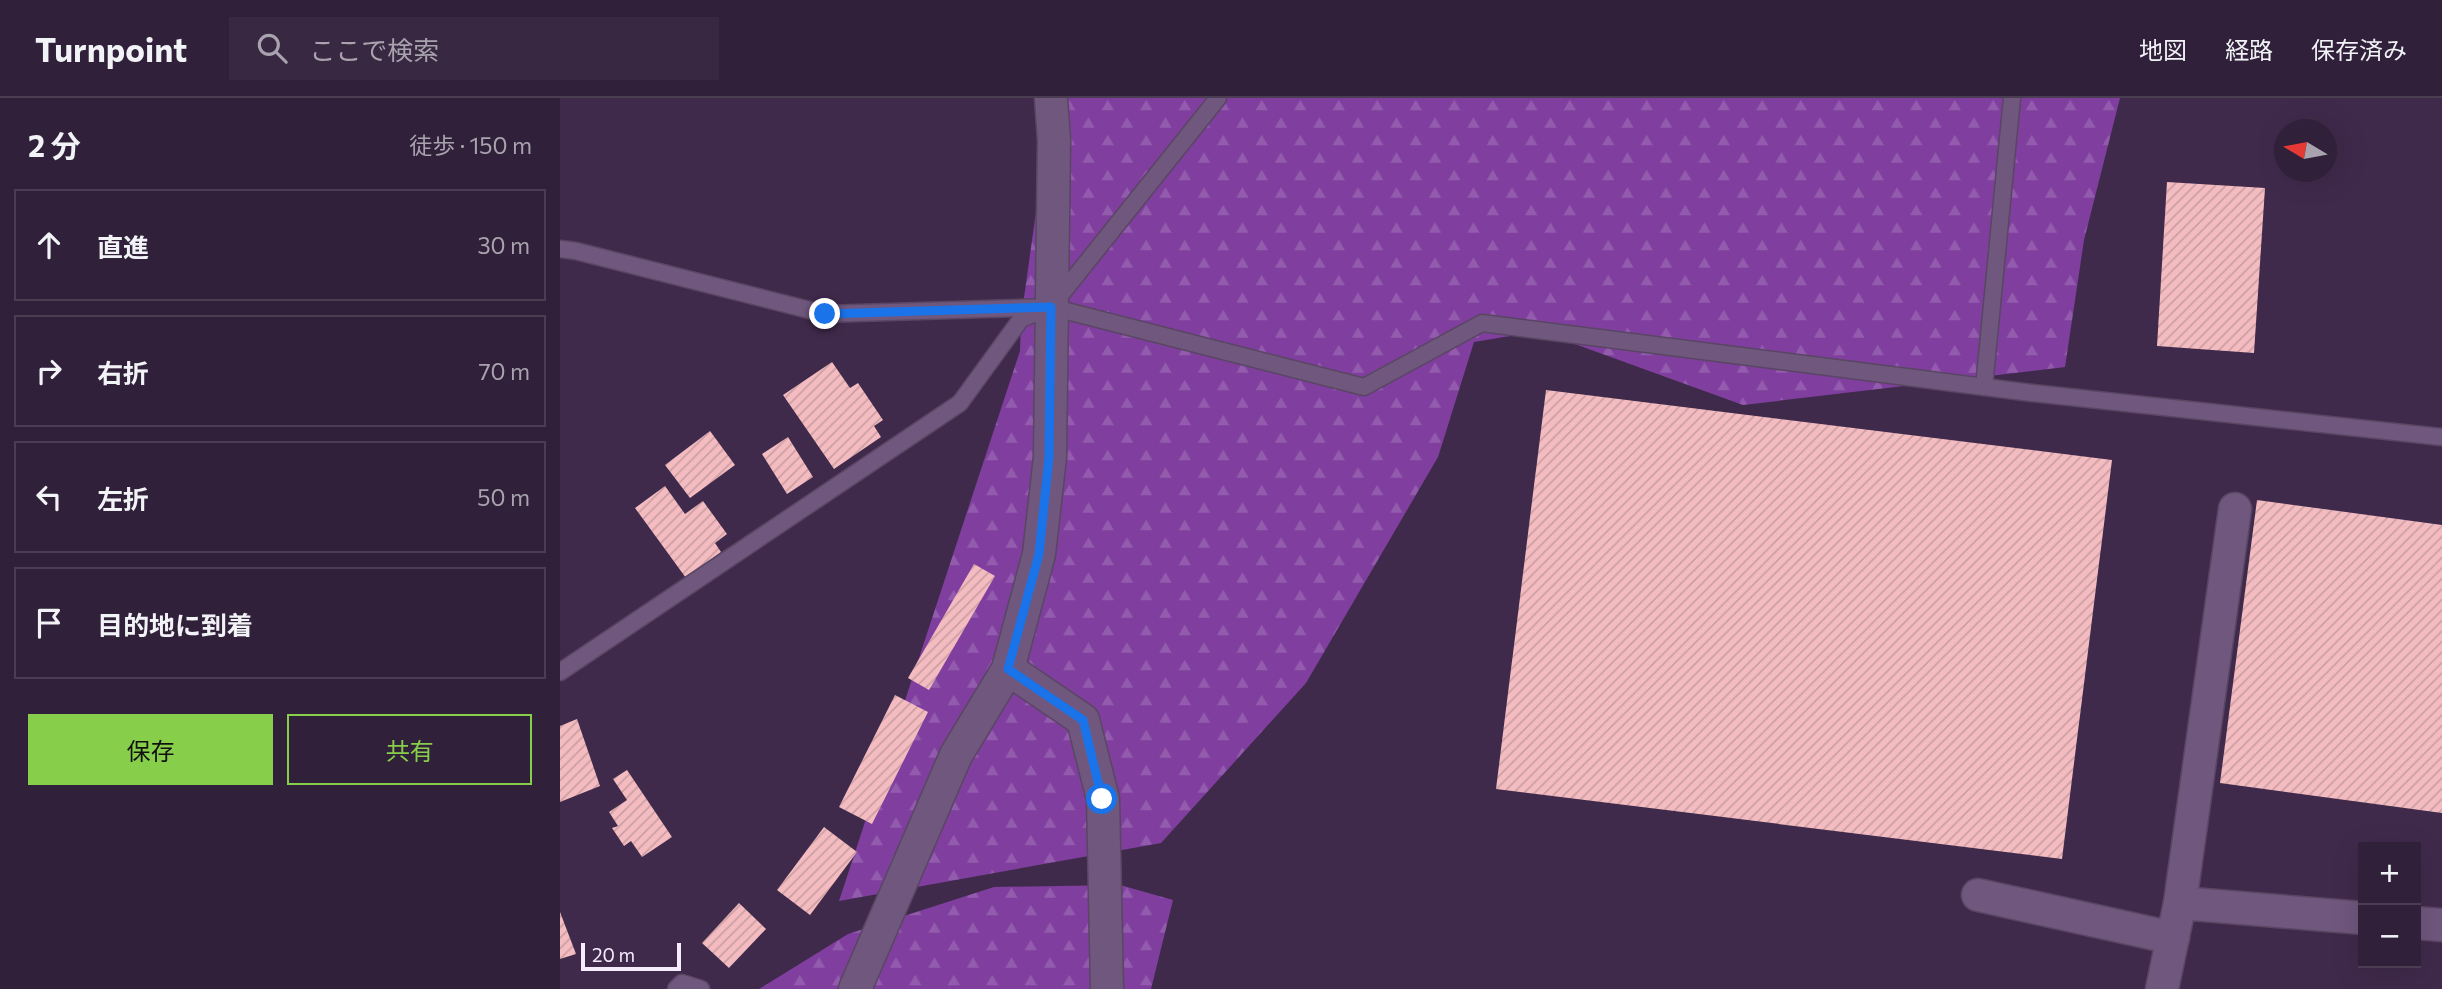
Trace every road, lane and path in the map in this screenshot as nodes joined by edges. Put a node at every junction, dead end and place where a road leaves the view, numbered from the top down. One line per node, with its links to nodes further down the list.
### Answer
1 (1051, 98): 5 (street)
2 (1217, 98): 5 (lane)
3 (2012, 98): 6 (lane)
4 (560, 249): 5 (lane)
5 (1051, 307): 6 (lane); 9 (street); 10 (lane)
6 (1984, 387): 7 (lane)
7 (2442, 437)
8 (2235, 509): 12 (street)
9 (1008, 669): 19 (street); 20 (street)
10 (560, 672)
11 (1978, 895): 16 (street)
12 (2180, 903): 13 (street); 16 (street)
13 (2358, 918)
14 (2421, 923): 15 (street)
15 (2442, 925)
16 (2173, 938): 21 (street)
17 (676, 989): 18 (lane)
18 (701, 989)
19 (855, 989)
20 (1107, 989)
21 (2162, 989)

